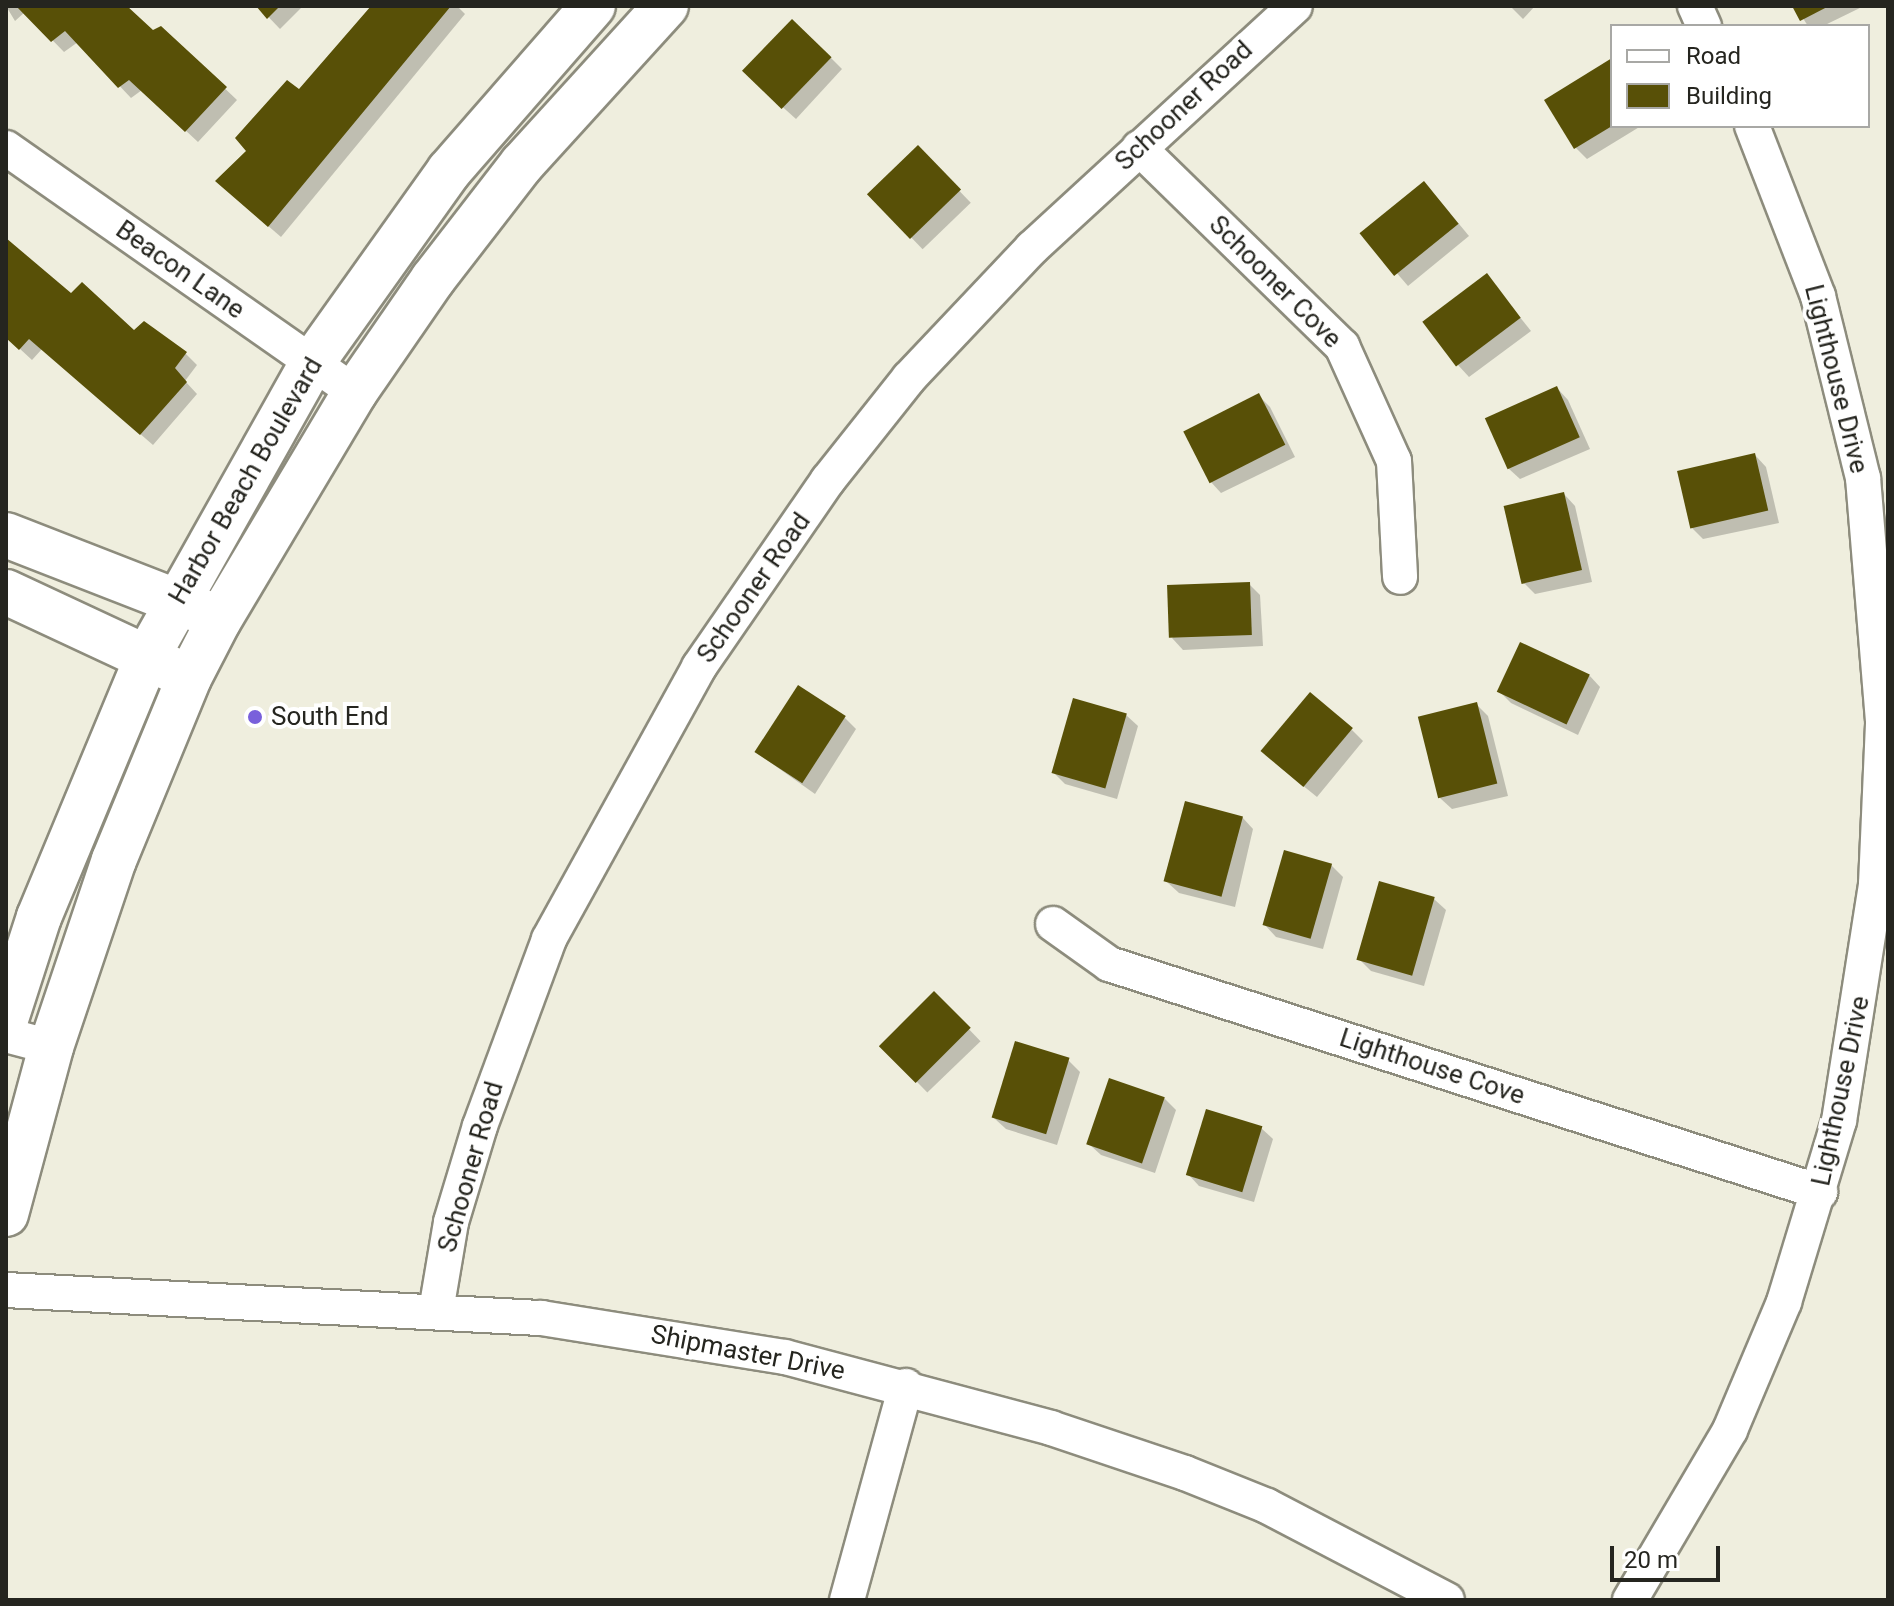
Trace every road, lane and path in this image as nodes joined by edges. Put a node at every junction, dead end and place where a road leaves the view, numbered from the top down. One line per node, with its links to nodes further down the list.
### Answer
1 (593, 6): 7 (main road, Harbor Beach Boulevard)
2 (666, 6): 8 (main road, Harbor Beach Boulevard)
3 (1295, 6): 6 (street, Schooner Road)
4 (1753, 128): 20 (street, Lighthouse Drive)
5 (6, 148): 7 (street, Beacon Lane)
6 (1139, 148): 10 (street, Schooner Cove); 23 (street, Schooner Road)
7 (312, 363): 8 (street, Beacon Lane); 12 (main road, Harbor Beach Boulevard)
8 (355, 392): 13 (main road, Harbor Beach Boulevard)
9 (6, 535): 12 (main road)
10 (1400, 577)
11 (6, 592): 14 (main road)
12 (177, 599): 13 (main road); 14 (main road, Harbor Beach Boulevard)
13 (219, 620): 15 (main road, Harbor Beach Boulevard)
14 (147, 657): 15 (main road); 17 (main road, Harbor Beach Boulevard)
15 (189, 678): 19 (main road)
16 (1053, 924): 20 (street, Lighthouse Cove)
17 (6, 1019)
18 (6, 1035): 19 (street)
19 (51, 1047): 21 (main road)
20 (1820, 1192): 27 (street, Lighthouse Drive)
21 (6, 1214)
22 (6, 1290): 23 (street, Shipmaster Drive)
23 (436, 1311): 24 (street, Shipmaster Drive)
24 (906, 1386): 25 (street); 26 (street, Shipmaster Drive)
25 (847, 1600)
26 (1447, 1600)
27 (1630, 1600)

